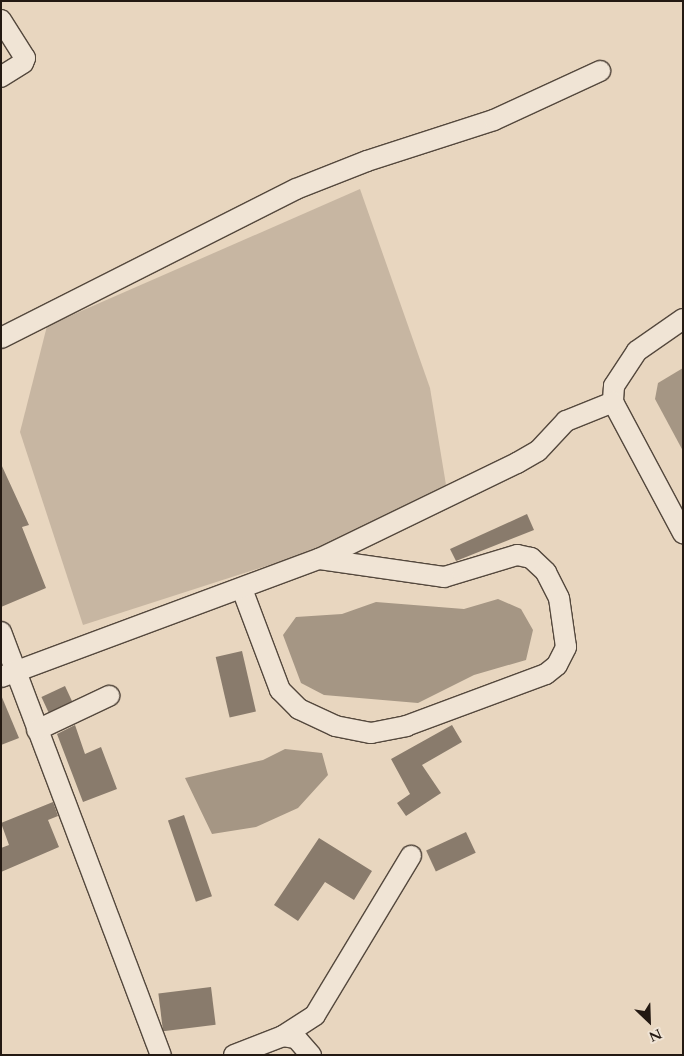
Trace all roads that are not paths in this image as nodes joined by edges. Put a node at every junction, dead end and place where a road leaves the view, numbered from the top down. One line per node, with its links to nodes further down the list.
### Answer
1 (1, 20): 3 (street)
2 (600, 71): 5 (street)
3 (1, 77)
4 (683, 319): 6 (street)
5 (1, 338)
6 (613, 402): 7 (street); 8 (street)
7 (683, 534)
8 (319, 559): 9 (street); 9 (street)
9 (242, 589): 11 (street)
10 (1, 632): 11 (street)
11 (8, 674): 13 (street)
12 (109, 696): 13 (street)
13 (37, 730): 16 (street)
14 (411, 856): 15 (street)
15 (283, 1036): 17 (street); 18 (street)
16 (161, 1055)
17 (234, 1055)
18 (310, 1055)

